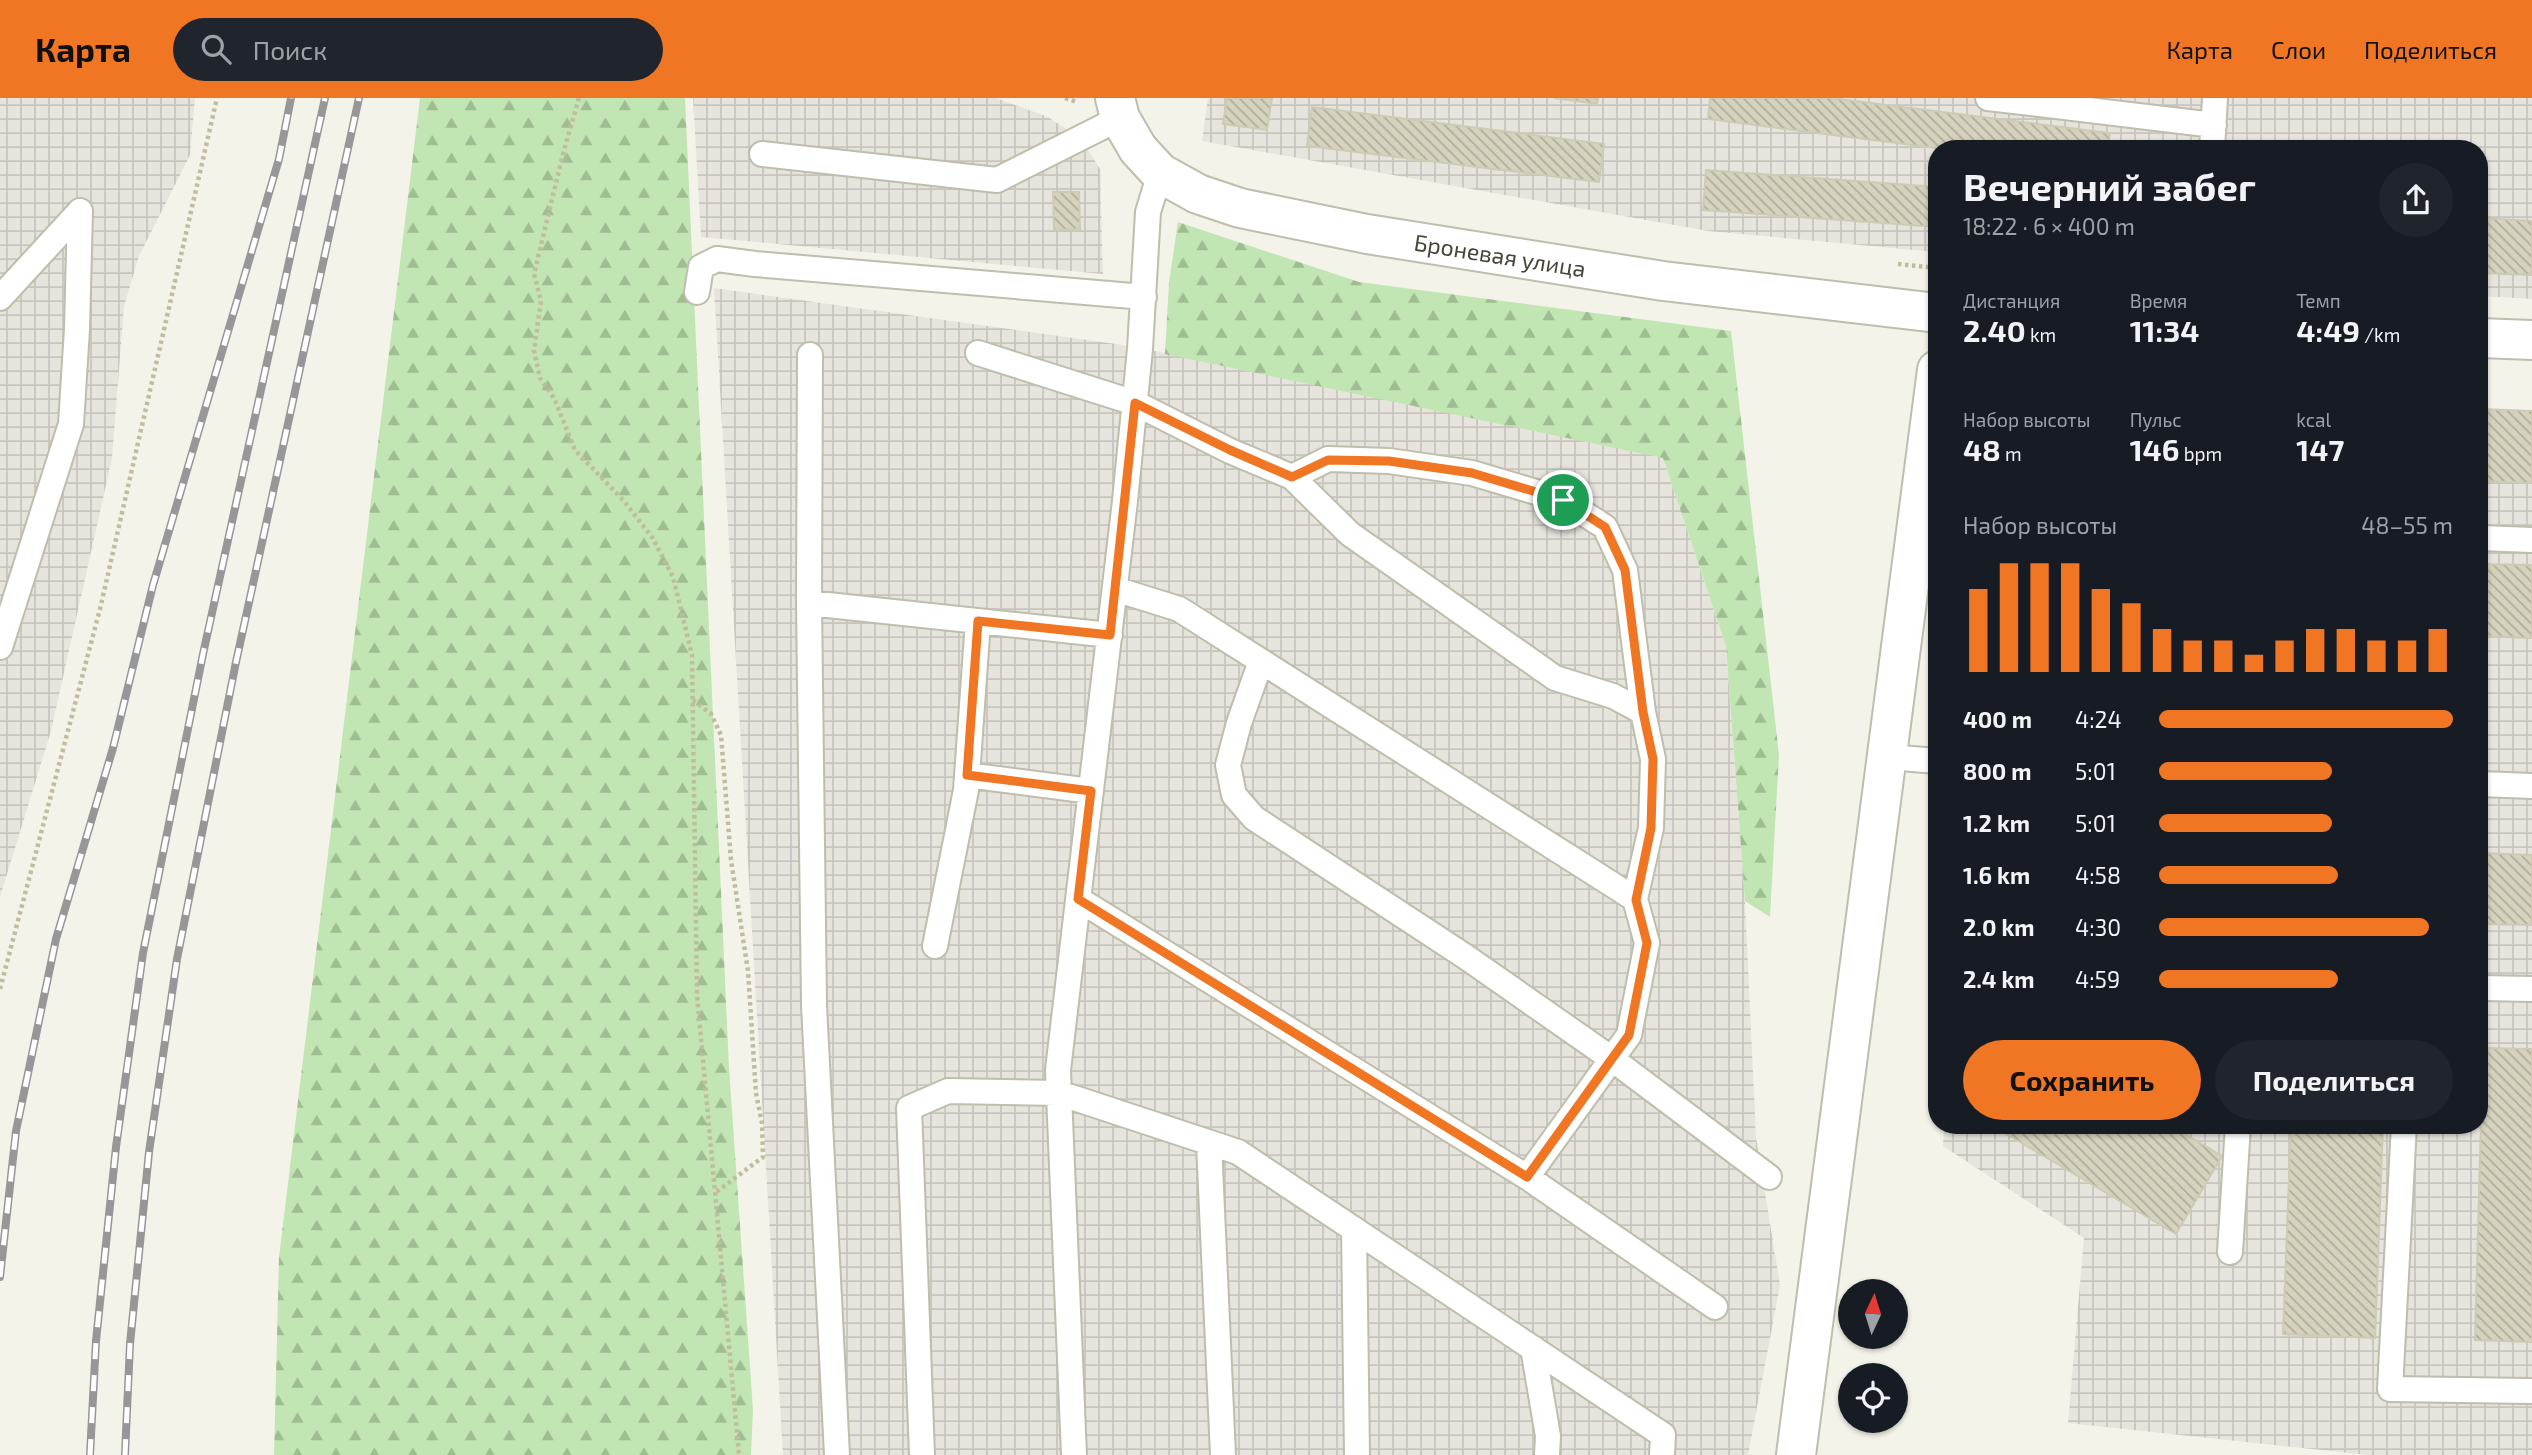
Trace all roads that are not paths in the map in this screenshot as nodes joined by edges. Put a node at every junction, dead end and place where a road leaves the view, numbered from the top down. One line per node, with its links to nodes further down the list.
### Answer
1 (1988, 98): 4 (lane)
2 (2215, 98): 4 (lane)
3 (1118, 108): 5 (lane); 6 (street, Броневая улица)
4 (2213, 137)
5 (762, 154)
6 (1160, 173): 8 (lane); 10 (street, Броневая улица)
7 (697, 292): 8 (lane)
8 (1144, 297): 15 (lane)
9 (0, 298): 24 (lane)
10 (1928, 312)
11 (2488, 338): 12 (street)
12 (2532, 340)
13 (978, 353): 15 (lane)
14 (810, 355): 21 (lane)
15 (1135, 403): 17 (lane); 20 (lane)
16 (1928, 441): 27 (street)
17 (1292, 477): 26 (lane); 26 (lane)
18 (2488, 538): 19 (lane)
19 (2532, 540)
20 (1115, 589): 23 (lane); 25 (lane)
21 (809, 603): 22 (lane); 50 (lane)
22 (978, 621): 23 (lane); 29 (lane)
23 (1110, 635): 32 (lane)
24 (0, 646)
25 (1261, 661): 34 (lane); 38 (lane)
26 (1643, 712): 34 (lane)
27 (1888, 757): 28 (lane); 57 (street)
28 (1928, 760)
29 (967, 775): 32 (lane); 35 (lane)
30 (2488, 784): 31 (lane)
31 (2532, 786)
32 (1091, 791): 33 (lane)
33 (1078, 899): 39 (lane); 43 (lane)
34 (1636, 900): 38 (lane)
35 (934, 946)
36 (2488, 988): 37 (lane)
37 (2532, 989)
38 (1612, 1059): 43 (lane); 44 (lane)
39 (1059, 1093): 42 (lane); 51 (lane); 52 (lane)
40 (2237, 1134): 46 (lane)
41 (2404, 1134): 49 (lane)
42 (1209, 1143): 45 (lane); 53 (lane)
43 (1527, 1177): 47 (lane)
44 (1769, 1177)
45 (1354, 1229): 48 (lane); 54 (lane)
46 (2230, 1252)
47 (1715, 1307)
48 (1533, 1348): 55 (lane); 56 (lane)
49 (2532, 1391)
50 (837, 1455)
51 (922, 1455)
52 (1074, 1455)
53 (1223, 1455)
54 (1357, 1455)
55 (1547, 1455)
56 (1662, 1455)
57 (1796, 1455)

